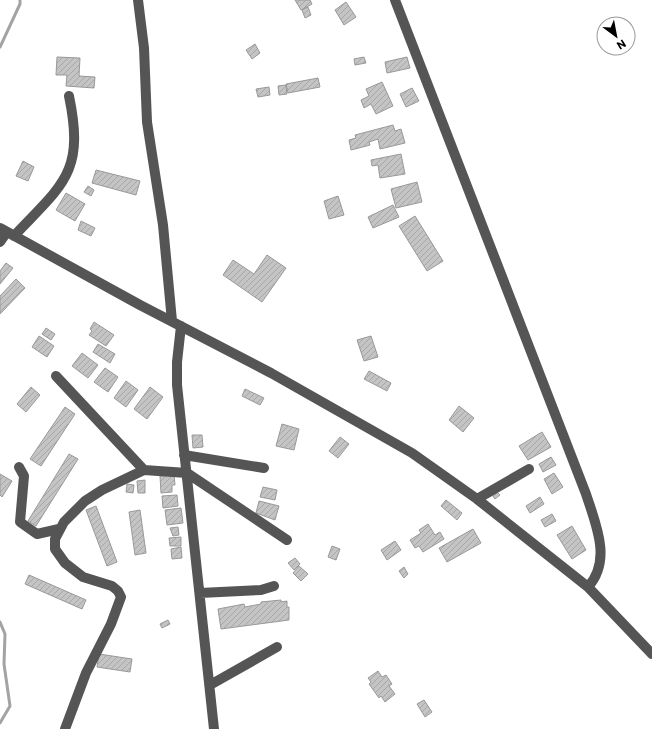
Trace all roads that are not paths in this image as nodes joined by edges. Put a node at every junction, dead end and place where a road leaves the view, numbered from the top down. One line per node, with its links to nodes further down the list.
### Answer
1 (138, 0): 6 (street)
2 (395, 0): 18 (street)
3 (69, 96): 4 (street)
4 (7, 232): 5 (street); 6 (street)
5 (0, 242)
6 (177, 324): 8 (street); 14 (street)
7 (56, 376): 12 (street)
8 (184, 455): 10 (street); 13 (street)
9 (19, 467): 15 (street)
10 (264, 468)
11 (529, 469): 14 (street)
12 (144, 470): 13 (street); 15 (street)
13 (187, 473): 16 (street); 19 (street)
14 (477, 499): 18 (street)
15 (59, 529): 23 (street)
16 (287, 540)
17 (274, 586): 19 (street)
18 (588, 587): 21 (street)
19 (200, 593): 22 (street)
20 (277, 647): 22 (street)
21 (652, 654)
22 (210, 685): 24 (street)
23 (65, 729)
24 (214, 729)

